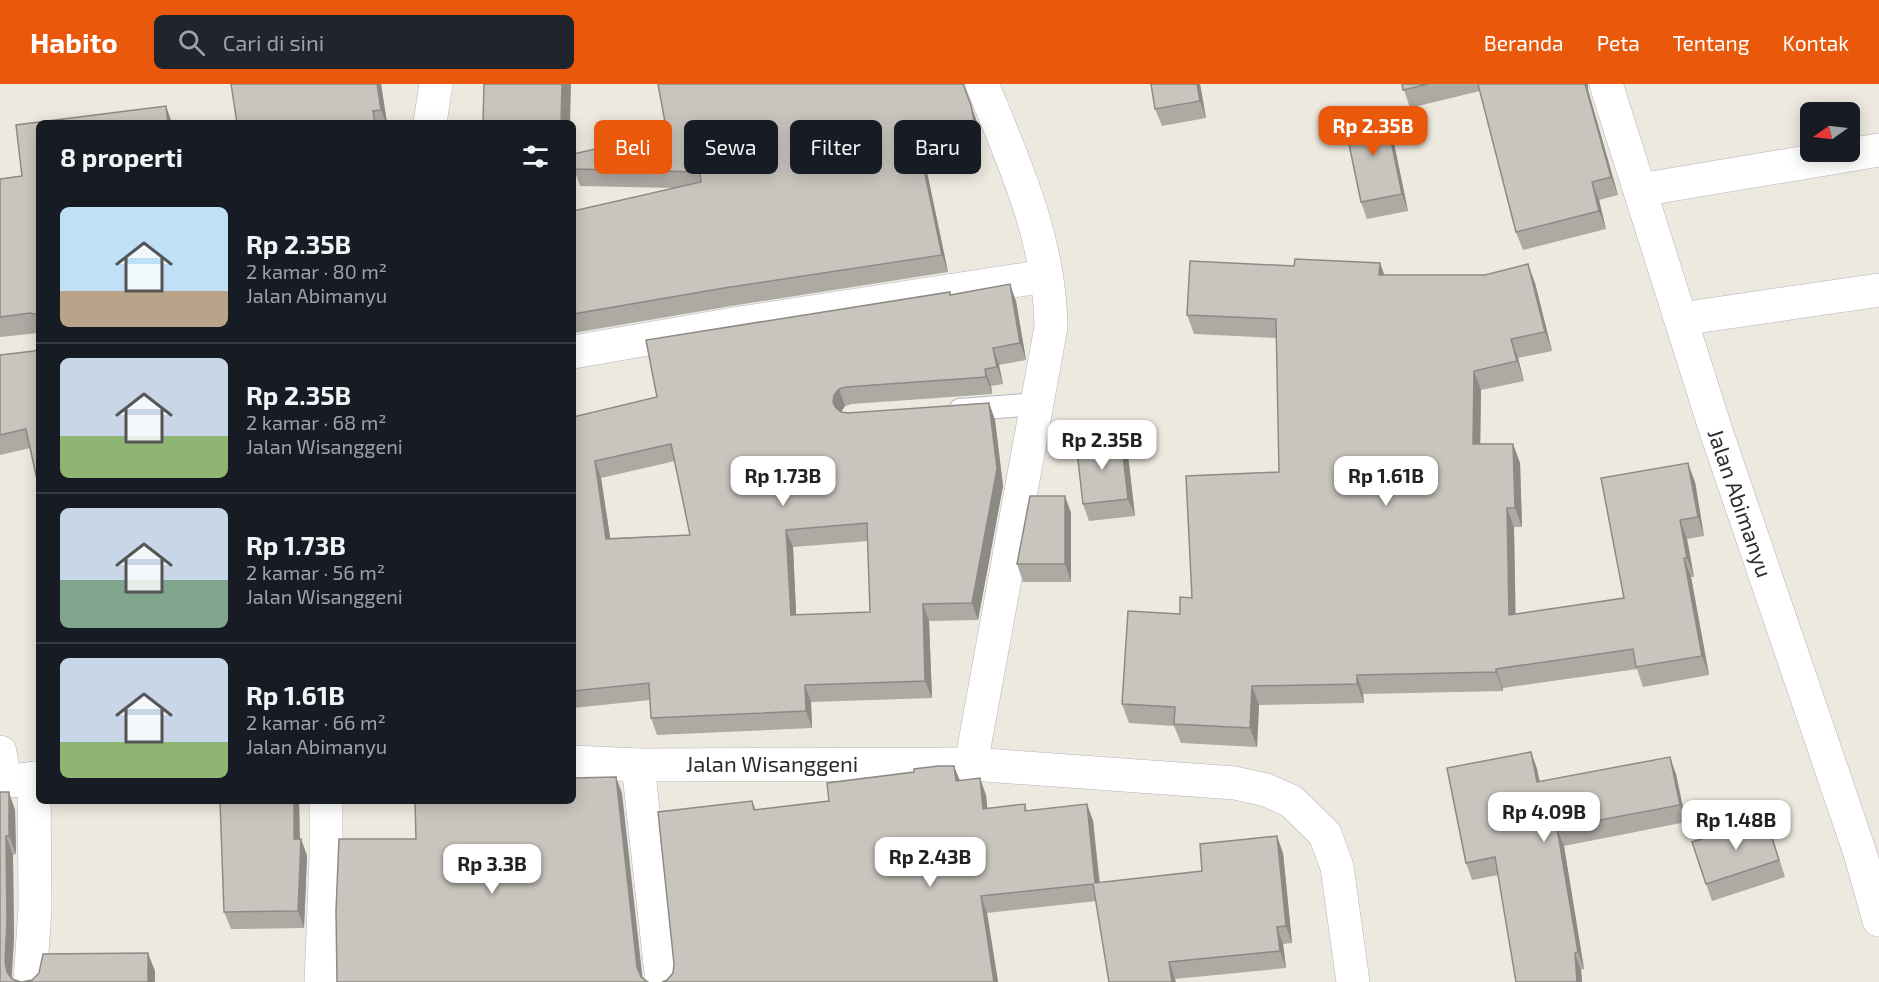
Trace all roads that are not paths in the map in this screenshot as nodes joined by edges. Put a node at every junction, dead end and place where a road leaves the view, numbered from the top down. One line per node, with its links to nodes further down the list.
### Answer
1 (436, 84): 4 (street)
2 (982, 84): 7 (street)
3 (1606, 84): 6 (street, Jalan Abimanyu)
4 (430, 120)
5 (1879, 150): 6 (street)
6 (1640, 190): 9 (street, Jalan Abimanyu)
7 (1046, 276): 10 (street); 11 (street)
8 (1879, 290): 9 (street)
9 (1681, 320): 18 (street, Jalan Abimanyu)
10 (576, 351)
11 (1036, 404): 12 (lane); 14 (street)
12 (933, 412)
13 (576, 762): 15 (street, Jalan Wisanggeni)
14 (971, 764): 15 (street, Jalan Wisanggeni); 22 (street, Jalan Wisanggeni)
15 (638, 765): 21 (street)
16 (16, 774): 19 (street)
17 (326, 804): 20 (street)
18 (1879, 920)
19 (30, 982)
20 (321, 982)
21 (662, 982)
22 (1353, 982)

